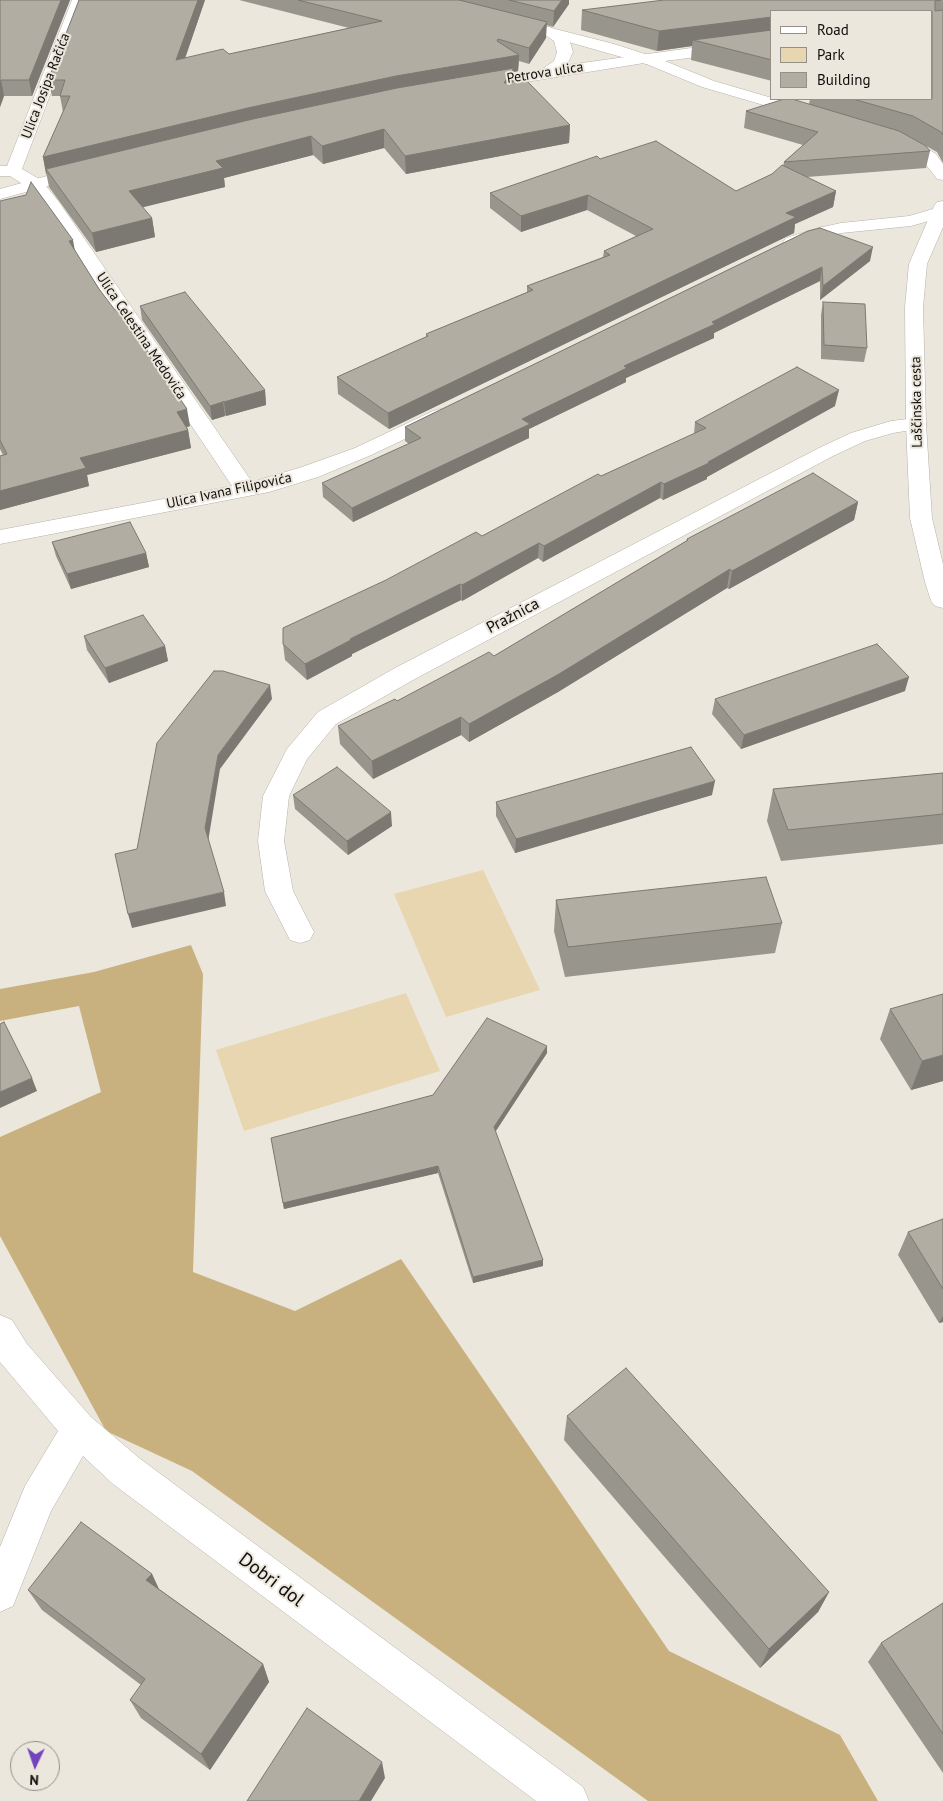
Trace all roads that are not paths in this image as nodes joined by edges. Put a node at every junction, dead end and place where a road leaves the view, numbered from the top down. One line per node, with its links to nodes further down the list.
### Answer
1 (79, 0): 13 (street, Ulica Josipa Račića)
2 (513, 23): 3 (street)
3 (549, 32): 6 (street); 7 (street)
4 (770, 42): 5 (street, Petrova ulica)
5 (728, 48): 6 (street, Petrova ulica); 9 (street)
6 (646, 59): 7 (street, Petrova ulica); 9 (street)
7 (546, 73): 8 (street, Petrova ulica)
8 (462, 87)
9 (722, 88): 10 (street)
10 (822, 117)
11 (880, 135): 14 (street)
12 (101, 167): 15 (street)
13 (7, 171): 15 (street)
14 (943, 175)
15 (35, 184): 16 (street); 21 (street, Ulica Celestina Medovića)
16 (0, 194)
17 (942, 209): 18 (street); 20 (street, Laščinska cesta)
18 (777, 249)
19 (457, 407): 21 (street, Ulica Ivana Filipovića)
20 (916, 424): 23 (street, Laščinska cesta); 24 (street, Pražnica)
21 (246, 490): 22 (street, Ulica Ivana Filipovića)
22 (0, 537)
23 (943, 601)
24 (300, 932)
25 (0, 1331): 26 (street, Dobri dol)
26 (79, 1429): 27 (street); 28 (street, Dobri dol)
27 (0, 1593)
28 (569, 1801)

